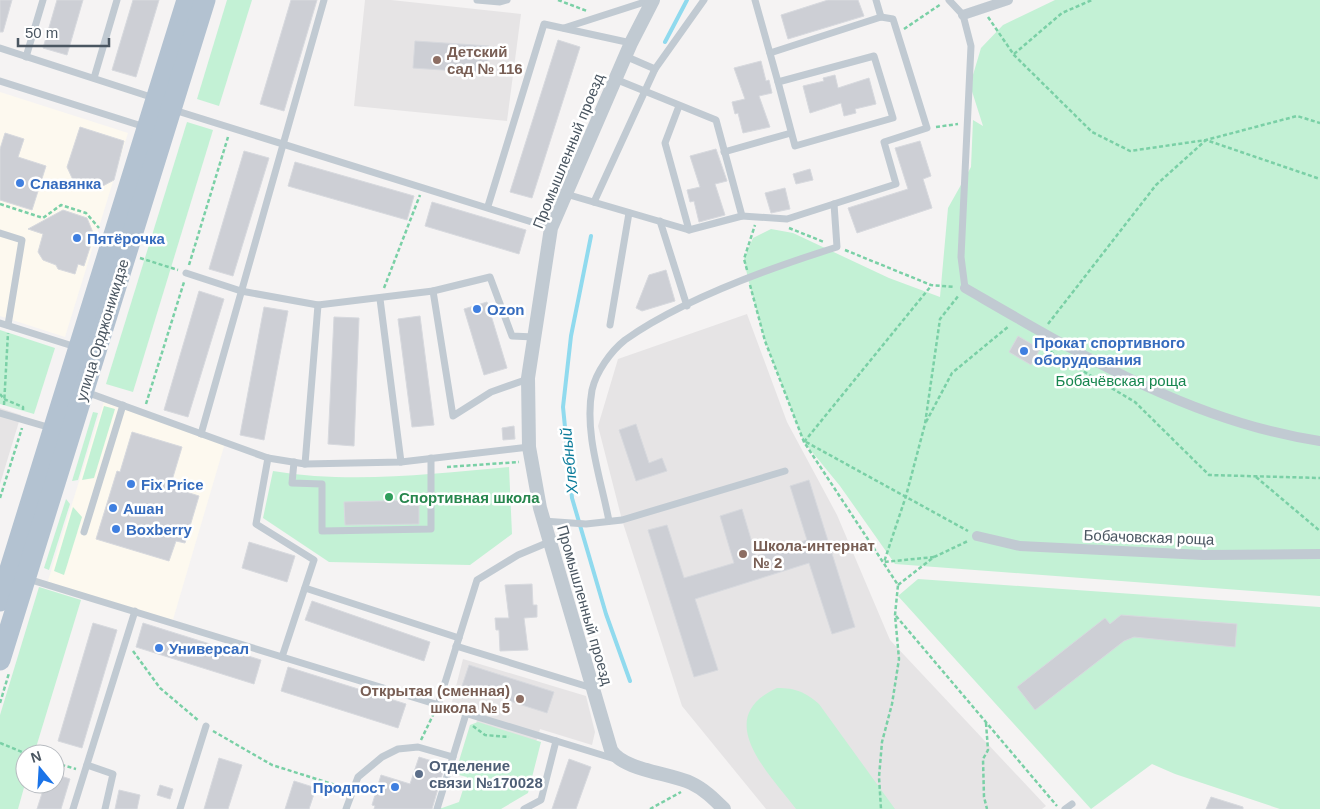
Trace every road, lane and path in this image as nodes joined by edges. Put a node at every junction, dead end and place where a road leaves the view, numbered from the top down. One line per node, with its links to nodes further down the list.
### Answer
1 (43, 0): 26 (lane)
2 (117, 0): 28 (lane)
3 (187, 0): 33 (main road, улица Орджоникидзе)
4 (205, 0): 33 (main road, улица Орджоникидзе)
5 (324, 0): 41 (lane)
6 (477, 0): 7 (lane)
7 (507, 0)
8 (558, 0): 18 (path)
9 (652, 0): 18 (lane); 23 (street, Промышленный проезд)
10 (704, 0): 27 (lane)
11 (755, 0): 24 (lane)
12 (876, 0): 19 (lane)
13 (947, 0): 17 (lane); 21 (path)
14 (1008, 0): 16 (street)
15 (1092, 0): 25 (path)
16 (982, 8): 17 (street); 25 (path)
17 (963, 15): 35 (lane)
18 (600, 17): 20 (lane)
19 (881, 17): 21 (lane); 24 (lane)
20 (564, 28): 23 (lane); 49 (lane)
21 (897, 34): 38 (lane)
22 (0, 48): 26 (lane)
23 (628, 50): 27 (lane); 29 (street, Промышленный проезд)
24 (770, 53): 31 (lane)
25 (1014, 55): 40 (path)
26 (26, 57): 28 (lane)
27 (655, 69): 32 (lane)
28 (94, 78): 33 (lane)
29 (615, 80): 32 (lane); 45 (street, Промышленный проезд)
30 (0, 81): 37 (lane)
31 (778, 82): 39 (lane); 39 (lane)
32 (644, 91): 34 (lane); 46 (lane)
33 (164, 103): 37 (main road, улица Орджоникидзе); 41 (lane); 82 (main road, улица Орджоникидзе)
34 (680, 106): 42 (lane); 57 (lane)
35 (967, 123): 38 (path); 66 (lane)
36 (1320, 123): 40 (path)
37 (147, 127): 81 (main road, улица Орджоникидзе)
38 (927, 128): 48 (lane)
39 (791, 133): 42 (lane)
40 (1206, 140): 43 (path); 77 (path)
41 (282, 143): 44 (lane); 64 (lane)
42 (724, 152): 51 (lane)
43 (1320, 178)
44 (423, 186): 49 (lane); 67 (path)
45 (566, 194): 46 (lane); 55 (street, Промышленный проезд)
46 (594, 202): 50 (lane)
47 (0, 204): 56 (path)
48 (834, 204): 52 (lane); 59 (lane)
49 (488, 206): 55 (lane)
50 (629, 212): 53 (lane); 75 (lane)
51 (742, 216): 52 (lane); 57 (lane)
52 (759, 216): 62 (path)
53 (660, 222): 57 (lane); 70 (lane)
54 (785, 226): 59 (path)
55 (551, 228): 79 (street, Промышленный проезд)
56 (101, 230)
57 (689, 230)
58 (0, 233): 74 (lane)
59 (837, 247): 62 (lane); 63 (path)
60 (139, 258): 61 (path)
61 (186, 273): 64 (lane)
62 (748, 279): 70 (lane); 94 (path)
63 (931, 285): 66 (path); 94 (path)
64 (241, 291): 69 (lane); 92 (lane)
65 (433, 291): 67 (lane); 79 (lane); 83 (lane)
66 (962, 292): 68 (path); 71 (street); 90 (path)
67 (380, 299): 69 (lane); 100 (lane)
68 (967, 301)
69 (318, 305): 101 (lane)
70 (687, 306): 109 (lane)
71 (1017, 318): 76 (path); 77 (street)
72 (1000, 321): 76 (path)
73 (0, 323): 74 (lane)
74 (8, 325): 81 (lane); 86 (path)
75 (610, 325)
76 (1009, 326): 78 (path); 90 (path)
77 (1044, 331): 93 (street)
78 (1017, 332)
79 (534, 336): 83 (street, Промышленный проезд)
80 (1034, 342): 104 (path)
81 (79, 348): 82 (main road); 91 (main road, улица Орджоникидзе)
82 (90, 371): 84 (main road, улица Орджоникидзе)
83 (528, 378): 95 (street, Промышленный проезд)
84 (84, 391): 87 (lane); 117 (main road, улица Орджоникидзе)
85 (0, 394): 86 (path)
86 (4, 399): 88 (path); 89 (path)
87 (123, 404): 92 (lane); 111 (lane)
88 (2, 414): 89 (lane)
89 (24, 420): 91 (lane); 107 (path)
90 (924, 424): 106 (path)
91 (54, 429): 120 (main road, улица Орджоникидзе)
92 (201, 434): 96 (lane)
93 (1320, 441)
94 (804, 442): 106 (path); 116 (path)
95 (529, 447): 97 (lane); 98 (street, Промышленный проезд)
96 (268, 458): 99 (lane); 119 (lane)
97 (431, 458): 100 (lane); 102 (lane)
98 (531, 461): 102 (path); 108 (street, Промышленный проезд)
99 (294, 462): 101 (lane); 102 (lane)
100 (401, 462): 101 (lane)
101 (305, 464)
102 (431, 469)
103 (785, 471): 109 (lane)
104 (1255, 476): 105 (path); 110 (path)
105 (1320, 478)
106 (906, 496): 112 (path); 116 (path)
107 (0, 498)
108 (544, 521): 109 (lane); 113 (street, Промышленный проезд)
109 (609, 521)
110 (1320, 531)
111 (84, 532)
112 (977, 536): 114 (street, Бобачовская роща); 115 (path)
113 (549, 542): 123 (lane); 128 (street, Промышленный проезд)
114 (1320, 554)
115 (934, 557): 116 (path); 118 (path)
116 (884, 562): 118 (path)
117 (26, 578): 121 (lane); 127 (main road, улица Орджоникидзе)
118 (898, 585): 122 (path)
119 (305, 588): 123 (lane); 126 (lane)
120 (0, 601)
121 (135, 611): 124 (lane); 126 (lane)
122 (895, 615): 131 (path); 152 (path)
123 (459, 638): 125 (lane)
124 (126, 640): 132 (path); 140 (lane)
125 (456, 646): 128 (lane); 129 (lane)
126 (282, 657): 129 (lane)
127 (0, 660)
128 (592, 688): 138 (street, Промышленный проезд)
129 (438, 705): 130 (lane); 135 (path)
130 (466, 714): 133 (lane); 137 (lane)
131 (986, 722): 153 (path); 154 (path)
132 (206, 726): 142 (path); 146 (lane)
133 (556, 741): 138 (lane); 149 (lane)
134 (0, 743): 136 (path)
135 (418, 746): 137 (lane); 142 (lane)
136 (15, 749)
137 (453, 757): 148 (lane)
138 (623, 762): 141 (street)
139 (65, 765): 140 (path)
140 (86, 768): 144 (lane); 145 (lane)
141 (695, 785): 150 (path); 151 (street)
142 (351, 790): 147 (lane)
143 (1072, 804): 155 (lane)
144 (73, 809)
145 (105, 809)
146 (180, 809)
147 (346, 809)
148 (436, 809)
149 (524, 809)
150 (650, 809)
151 (724, 809)
152 (881, 809)
153 (987, 809)
154 (1060, 809)
155 (1065, 809)

